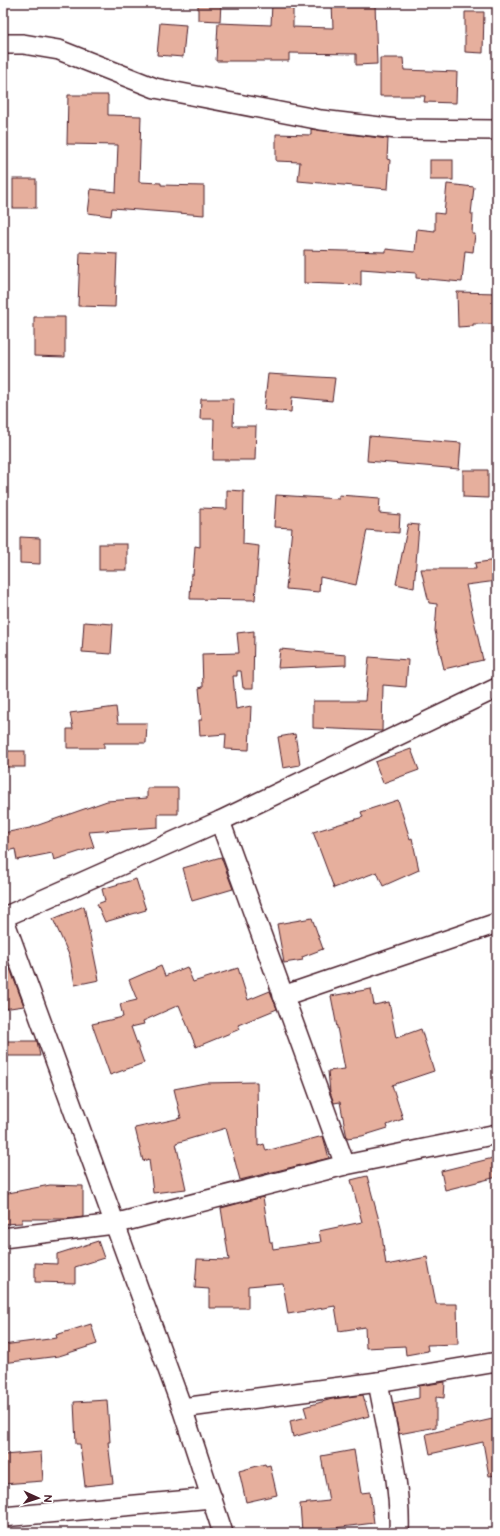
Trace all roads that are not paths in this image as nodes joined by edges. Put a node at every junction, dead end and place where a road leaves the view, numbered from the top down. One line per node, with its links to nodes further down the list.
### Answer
1 (3, 44): 2 (street)
2 (497, 130)
3 (497, 688): 4 (street)
4 (220, 821): 5 (street); 7 (street)
5 (3, 917): 10 (street)
6 (497, 923): 7 (street)
7 (283, 996): 9 (street)
8 (497, 1134): 9 (street)
9 (345, 1165): 10 (street)
10 (114, 1224): 11 (street); 14 (street)
11 (3, 1238)
12 (497, 1362): 13 (street)
13 (378, 1382): 14 (street); 18 (street)
14 (182, 1408): 15 (street)
15 (212, 1498): 16 (street); 17 (street)
16 (3, 1517)
17 (223, 1533)
18 (400, 1533)

